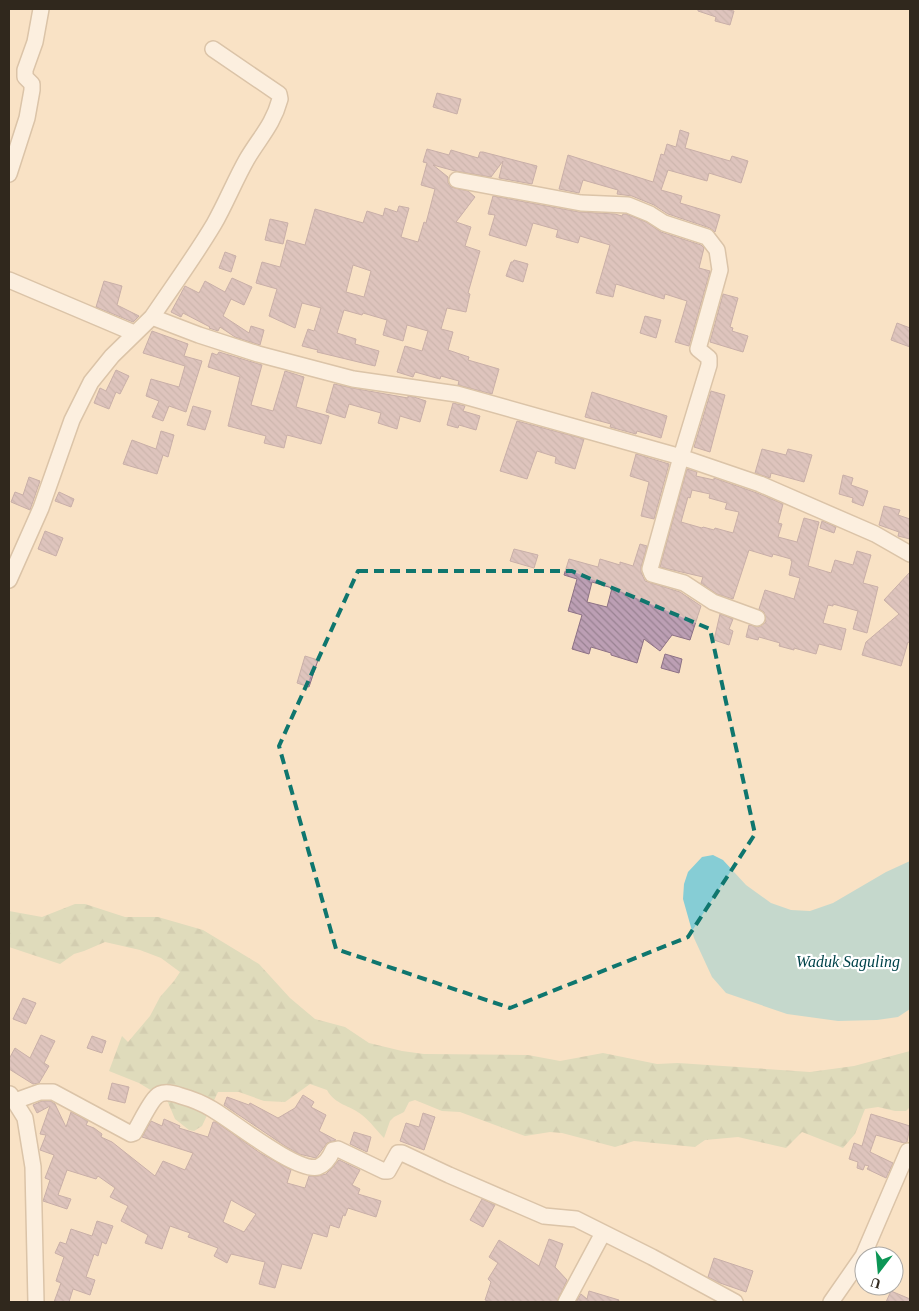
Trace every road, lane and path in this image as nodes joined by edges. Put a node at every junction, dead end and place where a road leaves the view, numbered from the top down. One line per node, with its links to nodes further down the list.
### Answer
1 (41, 9): 3 (street)
2 (213, 49): 6 (street)
3 (9, 174)
4 (457, 180): 8 (street)
5 (9, 280): 7 (street)
6 (152, 317): 7 (street); 8 (street)
7 (134, 333): 10 (street)
8 (681, 457): 9 (street); 11 (street)
9 (910, 554)
10 (9, 580)
11 (756, 618)
12 (12, 1096): 14 (street); 15 (street)
13 (908, 1151): 18 (street)
14 (603, 1233): 16 (street); 17 (street)
15 (36, 1302)
16 (566, 1302)
17 (735, 1302)
18 (831, 1302)

